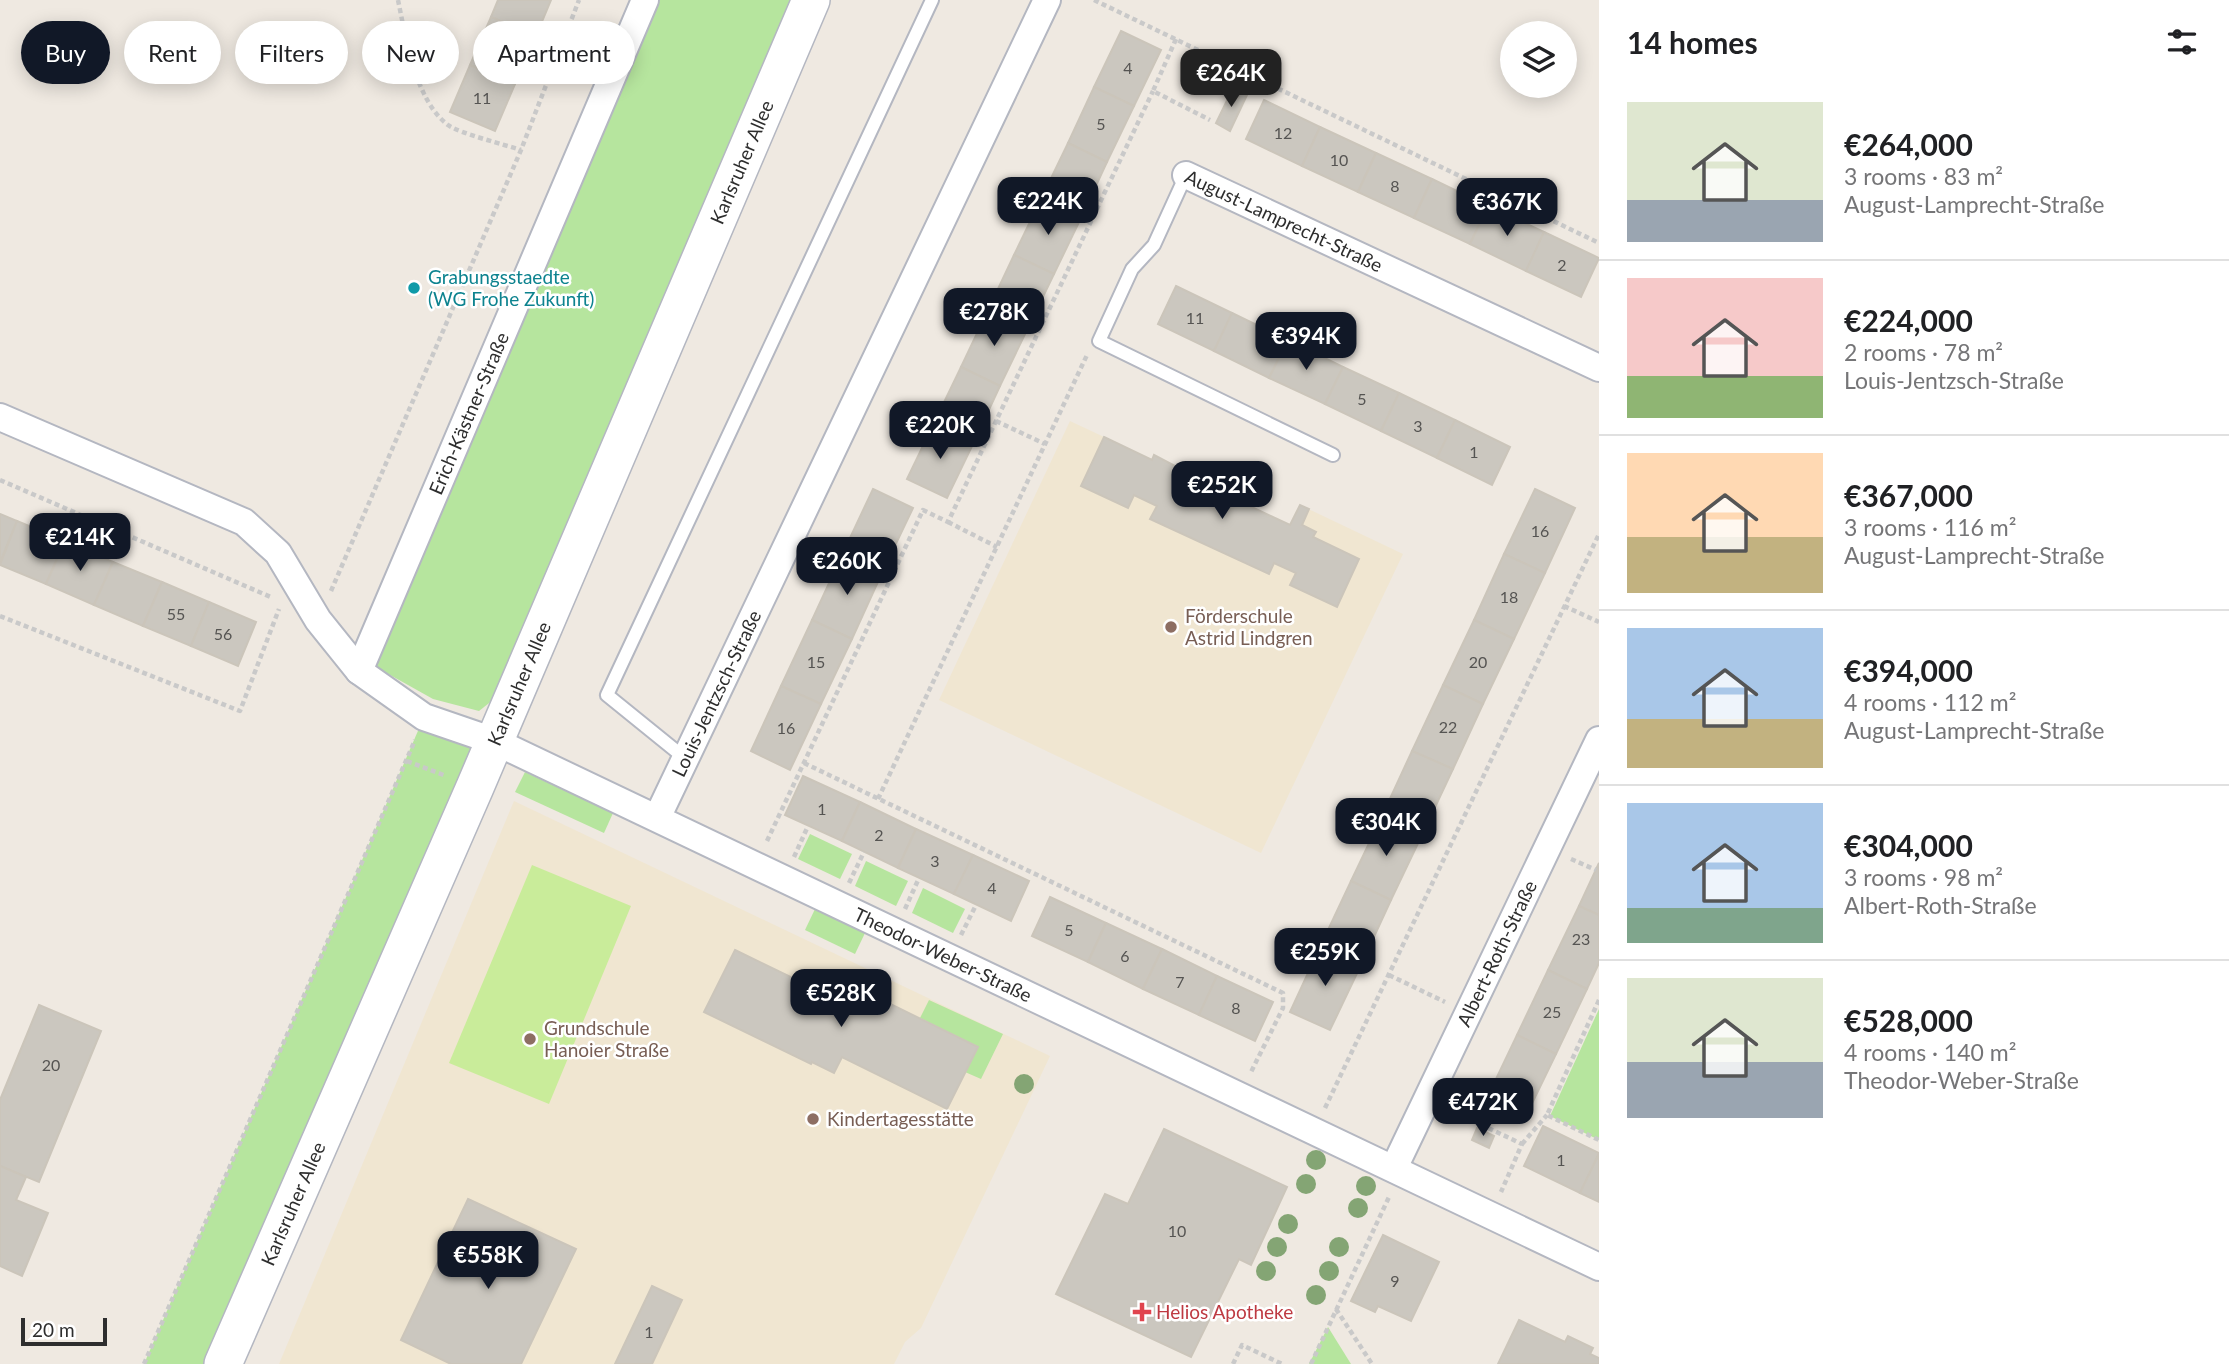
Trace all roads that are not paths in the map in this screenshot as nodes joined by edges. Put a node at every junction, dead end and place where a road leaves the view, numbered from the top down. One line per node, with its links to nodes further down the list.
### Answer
1 (645, 0): 9 (street, Erich-Kästner-Straße)
2 (811, 0): 11 (street, Karlsruher Allee)
3 (932, 0): 12 (lane)
4 (1047, 0): 12 (street, Louis-Jentzsch-Straße)
5 (1186, 175): 6 (street, August-Lamprecht-Straße); 8 (lane, August-Lamprecht-Straße)
6 (1599, 368)
7 (0, 417): 9 (street)
8 (1333, 455)
9 (359, 671): 11 (street)
10 (1599, 740): 14 (street, Albert-Roth-Straße)
11 (494, 741): 13 (street, Theodor-Weber-Straße); 16 (street, Karlsruher Allee)
12 (686, 759): 13 (street, Louis-Jentzsch-Straße)
13 (657, 818): 14 (street, Theodor-Weber-Straße)
14 (1392, 1180): 15 (street, Theodor-Weber-Straße)
15 (1599, 1267)
16 (223, 1364)

